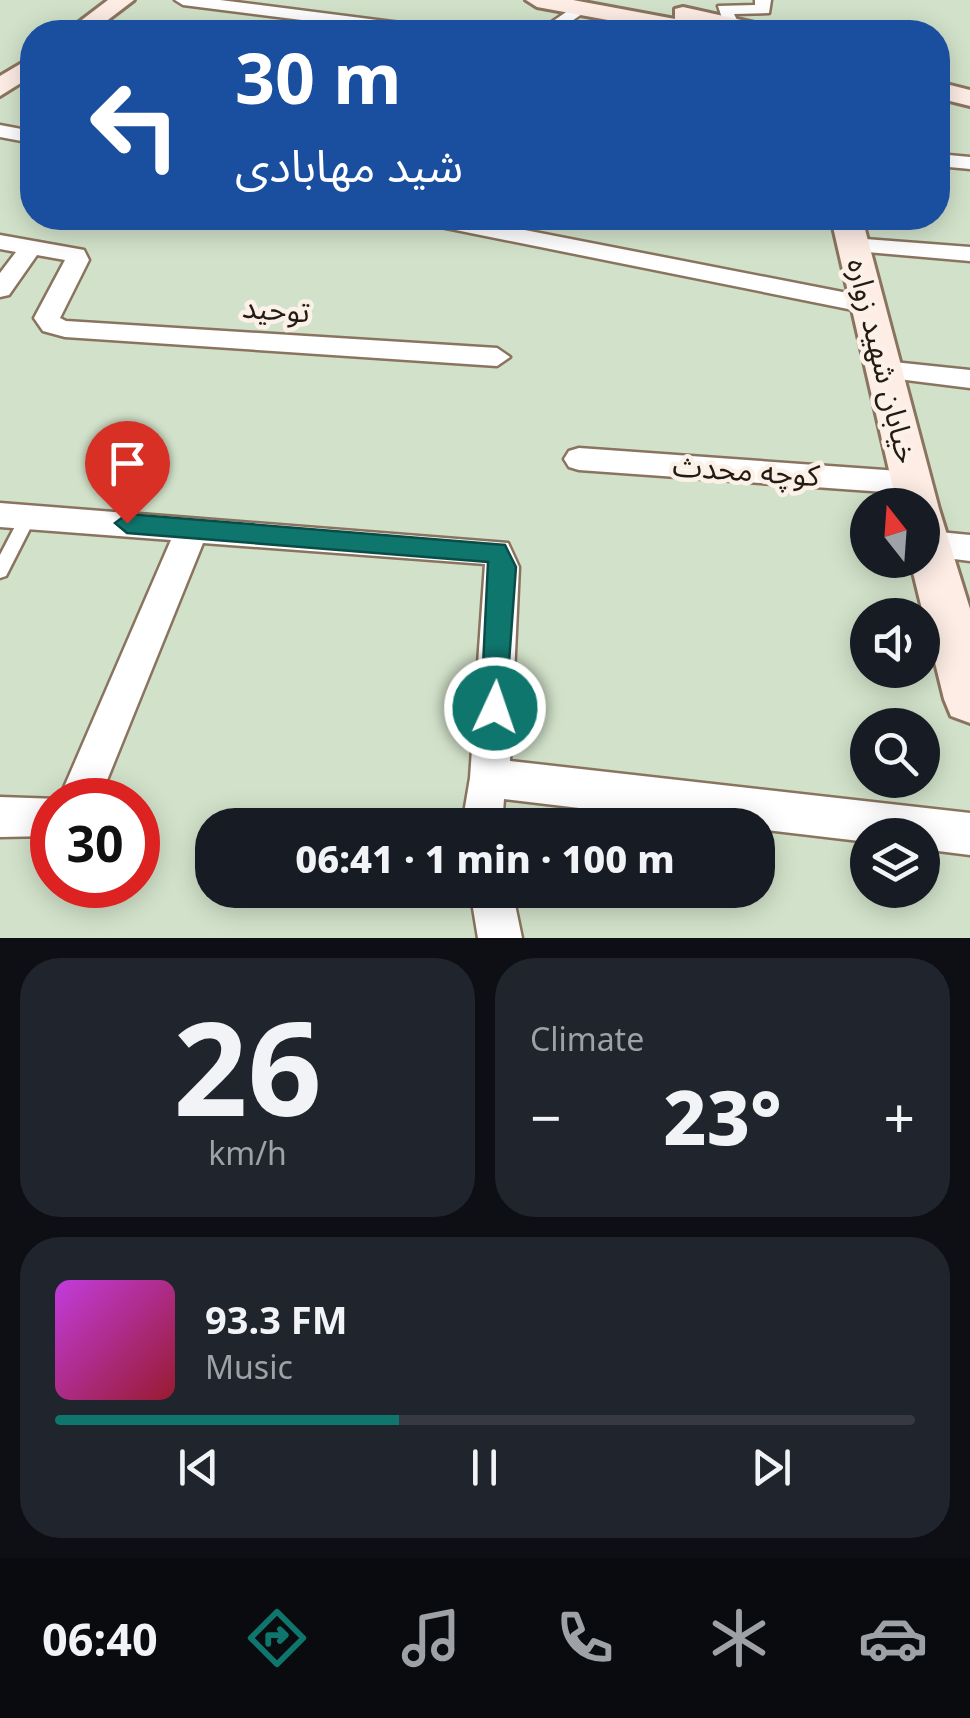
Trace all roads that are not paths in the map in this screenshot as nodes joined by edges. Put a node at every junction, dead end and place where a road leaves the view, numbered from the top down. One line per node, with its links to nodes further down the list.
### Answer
1 (122, 0): 7 (main road)
2 (183, 0): 8 (street)
3 (536, 0): 6 (main road)
4 (610, 0): 11 (main road)
5 (763, 0): 12 (street)
6 (584, 7): 9 (street); 10 (main road)
7 (94, 20)
8 (339, 20)
9 (564, 20)
10 (648, 20)
11 (711, 20)
12 (729, 20)
13 (491, 230): 19 (street)
14 (849, 231): 17 (street); 19 (main road, خیابان شهید زواره)
15 (0, 242): 16 (street)
16 (32, 246): 18 (street); 20 (street, توحید)
17 (970, 254)
18 (0, 290)
19 (868, 306): 21 (main road, خیابان شهید زواره)
20 (496, 358)
21 (884, 370): 22 (street); 24 (main road, خیابان شهید زواره)
22 (970, 378)
23 (578, 460): 25 (street, کوچه محدث)
24 (921, 488)
25 (850, 506)
26 (14, 516): 27 (street); 29 (lane)
27 (193, 528): 31 (street); 32 (street)
28 (940, 561): 30 (main road, خیابان شهید زواره)
29 (0, 571)
30 (970, 699)
31 (87, 778)
32 (490, 778): 33 (street); 36 (street)
33 (482, 808)
34 (30, 816): 35 (street)
35 (0, 817)
36 (970, 834)
37 (494, 908): 38 (street)
38 (500, 938)

